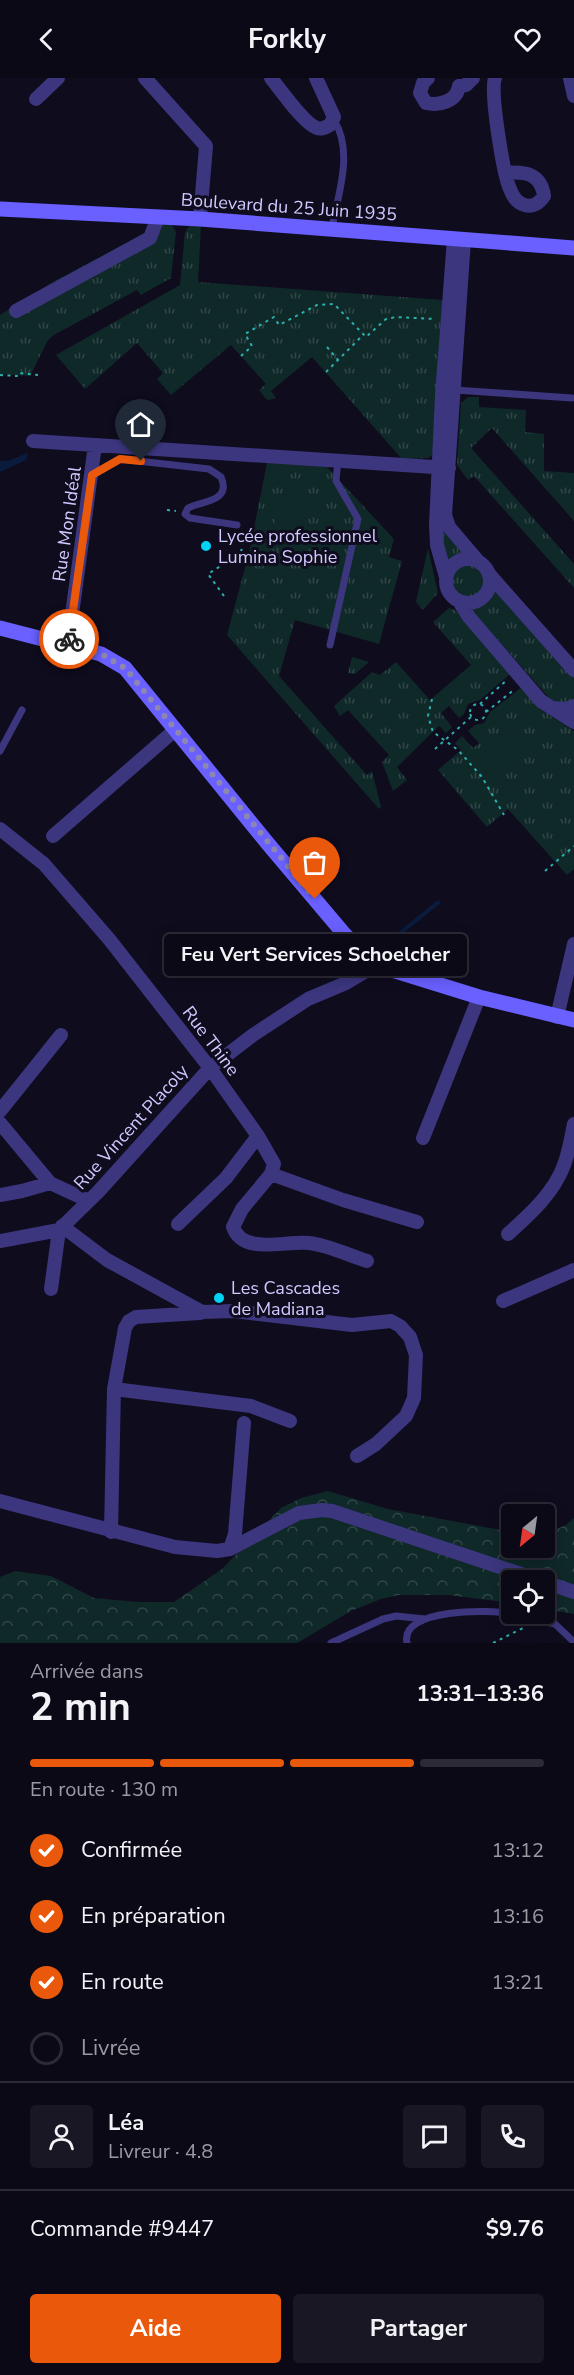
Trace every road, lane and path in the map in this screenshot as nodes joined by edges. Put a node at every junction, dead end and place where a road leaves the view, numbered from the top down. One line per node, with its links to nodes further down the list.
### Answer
1 (58, 78): 11 (street)
2 (145, 78): 16 (street)
3 (271, 78): 12 (street)
4 (316, 78): 12 (street)
5 (428, 78): 9 (street)
6 (473, 78): 9 (street)
7 (570, 78): 10 (street)
8 (492, 80): 13 (street)
9 (454, 82)
10 (574, 96)
11 (36, 99)
12 (334, 120): 17 (lane)
13 (505, 173)
14 (0, 208): 15 (main road, Boulevard du 25 Juin 1935)
15 (158, 217): 16 (main road, Boulevard du 25 Juin 1935); 20 (street)
16 (200, 219): 17 (main road, Boulevard du 25 Juin 1935)
17 (331, 230): 18 (main road, Boulevard du 25 Juin 1935)
18 (459, 240): 19 (main road, Boulevard du 25 Juin 1935); 21 (street); 29 (street)
19 (574, 248)
20 (16, 311)
21 (448, 320): 22 (path); 34 (street)
22 (364, 334): 24 (path); 25 (path)
23 (327, 347): 25 (path)
24 (241, 356)
25 (338, 360): 26 (path)
26 (326, 372)
27 (0, 375): 28 (path)
28 (38, 375)
29 (454, 390): 30 (lane); 34 (street)
30 (572, 398)
31 (33, 441): 32 (street)
32 (95, 445): 33 (street); 35 (street, Rue Mon Idéal)
33 (338, 460): 34 (street); 44 (lane)
34 (444, 467): 37 (street); 39 (street)
35 (92, 475): 36 (lane); 43 (street, Rue Mon Idéal)
36 (237, 525): 40 (path)
37 (478, 561): 38 (street); 39 (street)
38 (489, 574): 41 (street); 45 (street)
39 (446, 577): 41 (street)
40 (224, 596)
41 (458, 600): 46 (street)
42 (0, 628): 43 (main road)
43 (68, 644): 55 (main road)
44 (330, 645)
45 (574, 670)
46 (520, 677): 48 (path); 50 (street); 52 (path)
47 (432, 699): 56 (path)
48 (480, 704): 52 (path); 53 (path)
49 (574, 706): 50 (street)
50 (548, 708): 54 (street)
51 (22, 710): 58 (lane)
52 (486, 712): 53 (path)
53 (471, 717): 56 (path)
54 (574, 723)
55 (175, 730): 61 (street); 65 (main road)
56 (445, 741): 57 (path); 59 (path)
57 (435, 749)
58 (0, 751)
59 (504, 815)
60 (0, 829): 70 (street, Rue Thine)
61 (53, 836)
62 (574, 846): 63 (path)
63 (545, 871)
64 (574, 944): 67 (street)
65 (376, 965): 66 (main road); 70 (street, Rue Vincent Placoly)
66 (479, 997): 67 (main road); 75 (street)
67 (557, 1017): 68 (main road)
68 (574, 1020)
69 (61, 1035): 71 (street)
70 (210, 1068): 74 (street, Rue Thine); 79 (street, Rue Vincent Placoly)
71 (0, 1111)
72 (0, 1123): 77 (street)
73 (574, 1124): 83 (street)
74 (258, 1136): 76 (street, Rue Thine); 81 (street)
75 (423, 1138)
76 (271, 1174): 80 (street); 85 (street)
77 (50, 1183): 78 (street); 79 (street)
78 (0, 1195)
79 (89, 1201): 82 (street, Rue Vincent Placoly)
80 (417, 1222)
81 (178, 1224)
82 (61, 1228): 84 (street); 87 (street); 89 (street)
83 (508, 1234)
84 (0, 1241)
85 (367, 1262)
86 (574, 1270): 88 (street)
87 (51, 1289)
88 (503, 1301)
89 (202, 1312): 90 (street); 93 (street)
90 (114, 1389): 91 (street); 95 (street)
91 (290, 1421)
92 (244, 1423): 96 (street)
93 (357, 1456)
94 (0, 1501): 95 (street)
95 (111, 1532): 96 (street)
96 (230, 1549): 97 (street)
97 (510, 1570)
98 (555, 1585): 99 (street)
99 (574, 1592)
100 (501, 1611): 101 (lane)
101 (425, 1619): 105 (lane); 106 (lane)
102 (530, 1624): 107 (path)
103 (555, 1624): 104 (lane)
104 (574, 1642)
105 (331, 1643)
106 (407, 1643)
107 (493, 1643)

